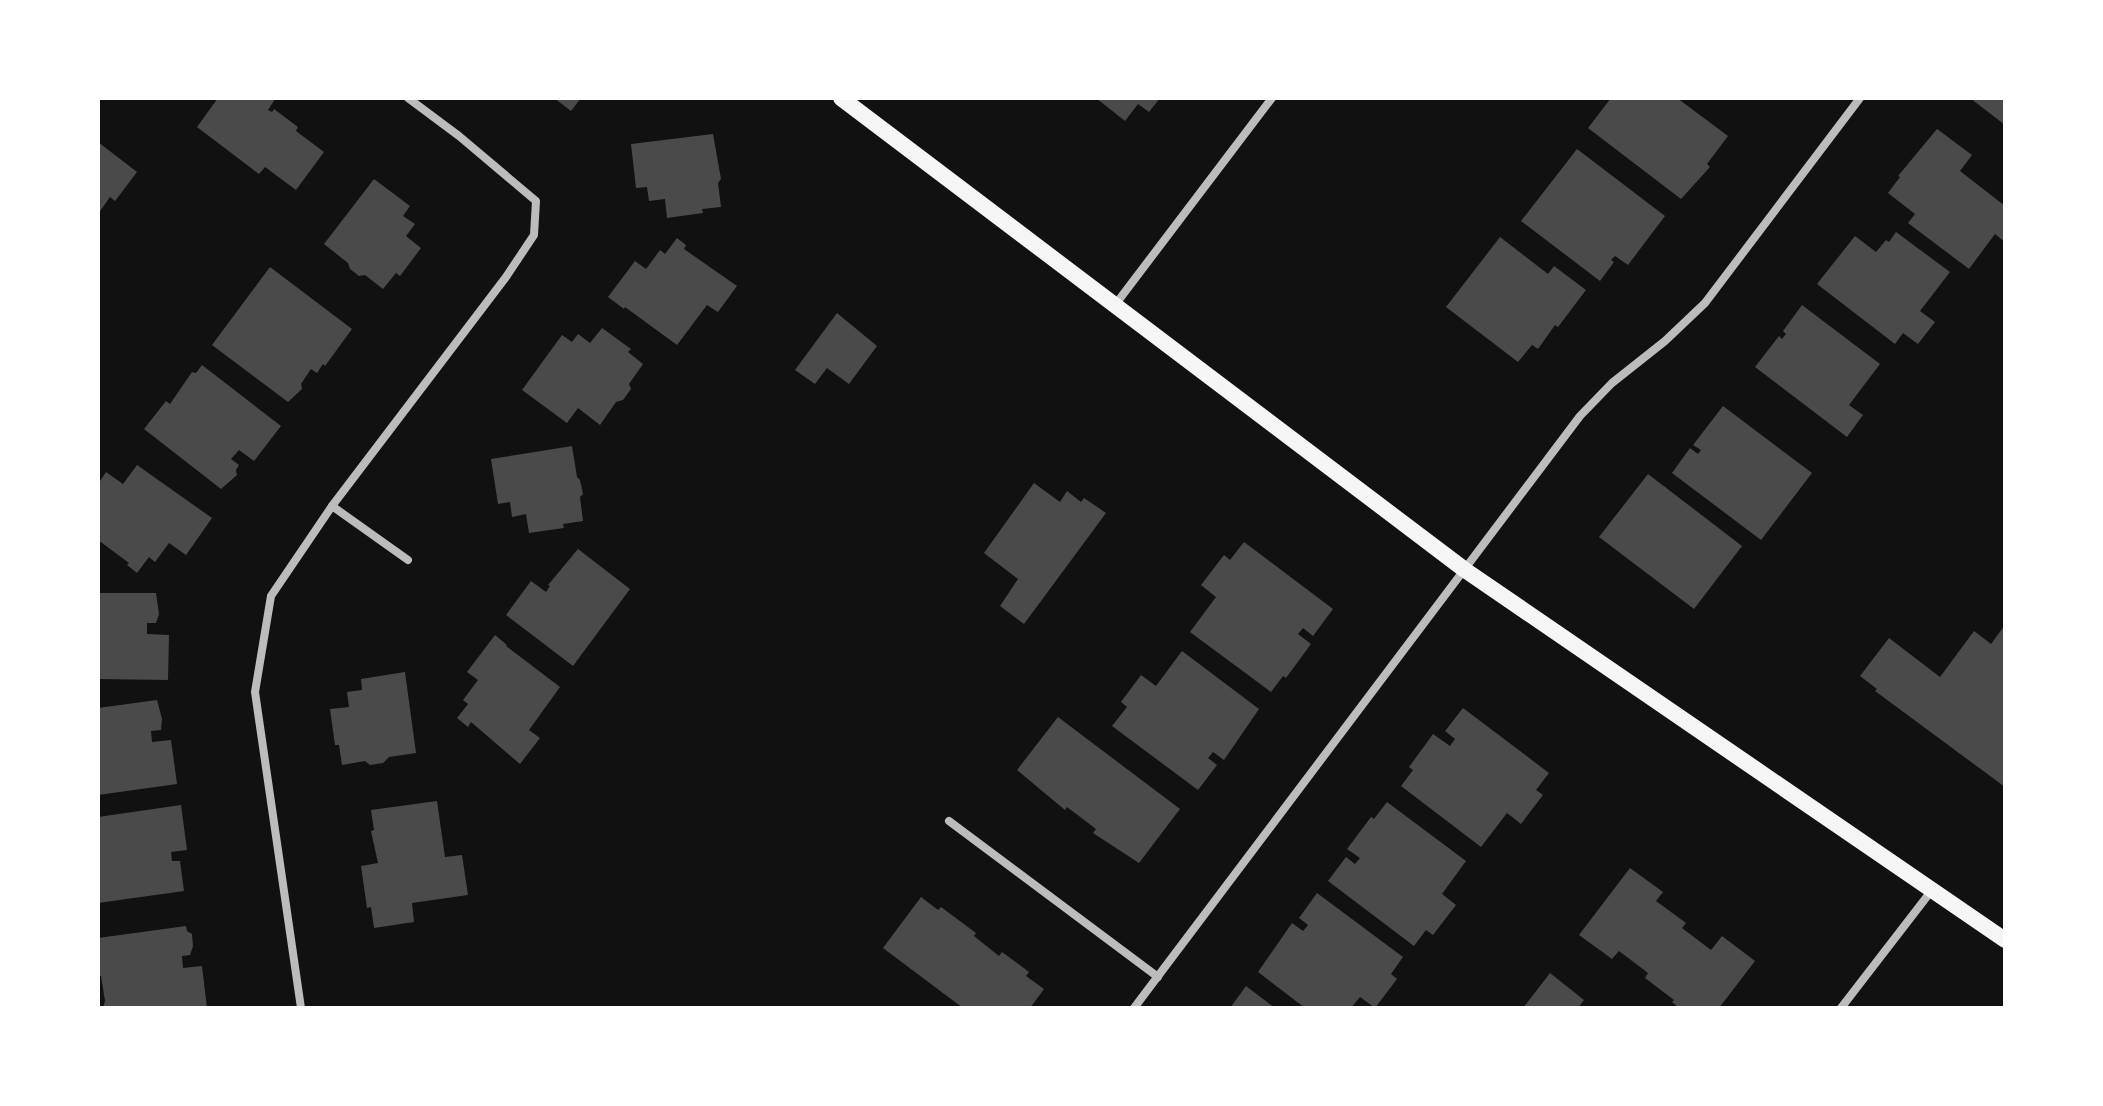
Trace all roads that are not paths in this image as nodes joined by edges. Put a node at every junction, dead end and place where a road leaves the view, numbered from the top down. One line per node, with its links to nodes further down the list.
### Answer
1 (408, 98): 6 (street)
2 (841, 98): 5 (main road)
3 (1272, 98): 5 (street)
4 (1860, 98): 8 (street)
5 (1115, 306): 8 (main road)
6 (332, 506): 7 (street); 13 (street)
7 (408, 560)
8 (1465, 570): 10 (main road); 12 (street)
9 (949, 821): 12 (street)
10 (1932, 890): 11 (main road); 15 (street)
11 (2005, 940)
12 (1158, 977): 14 (street)
13 (301, 1008)
14 (1134, 1008)
15 (1841, 1008)

